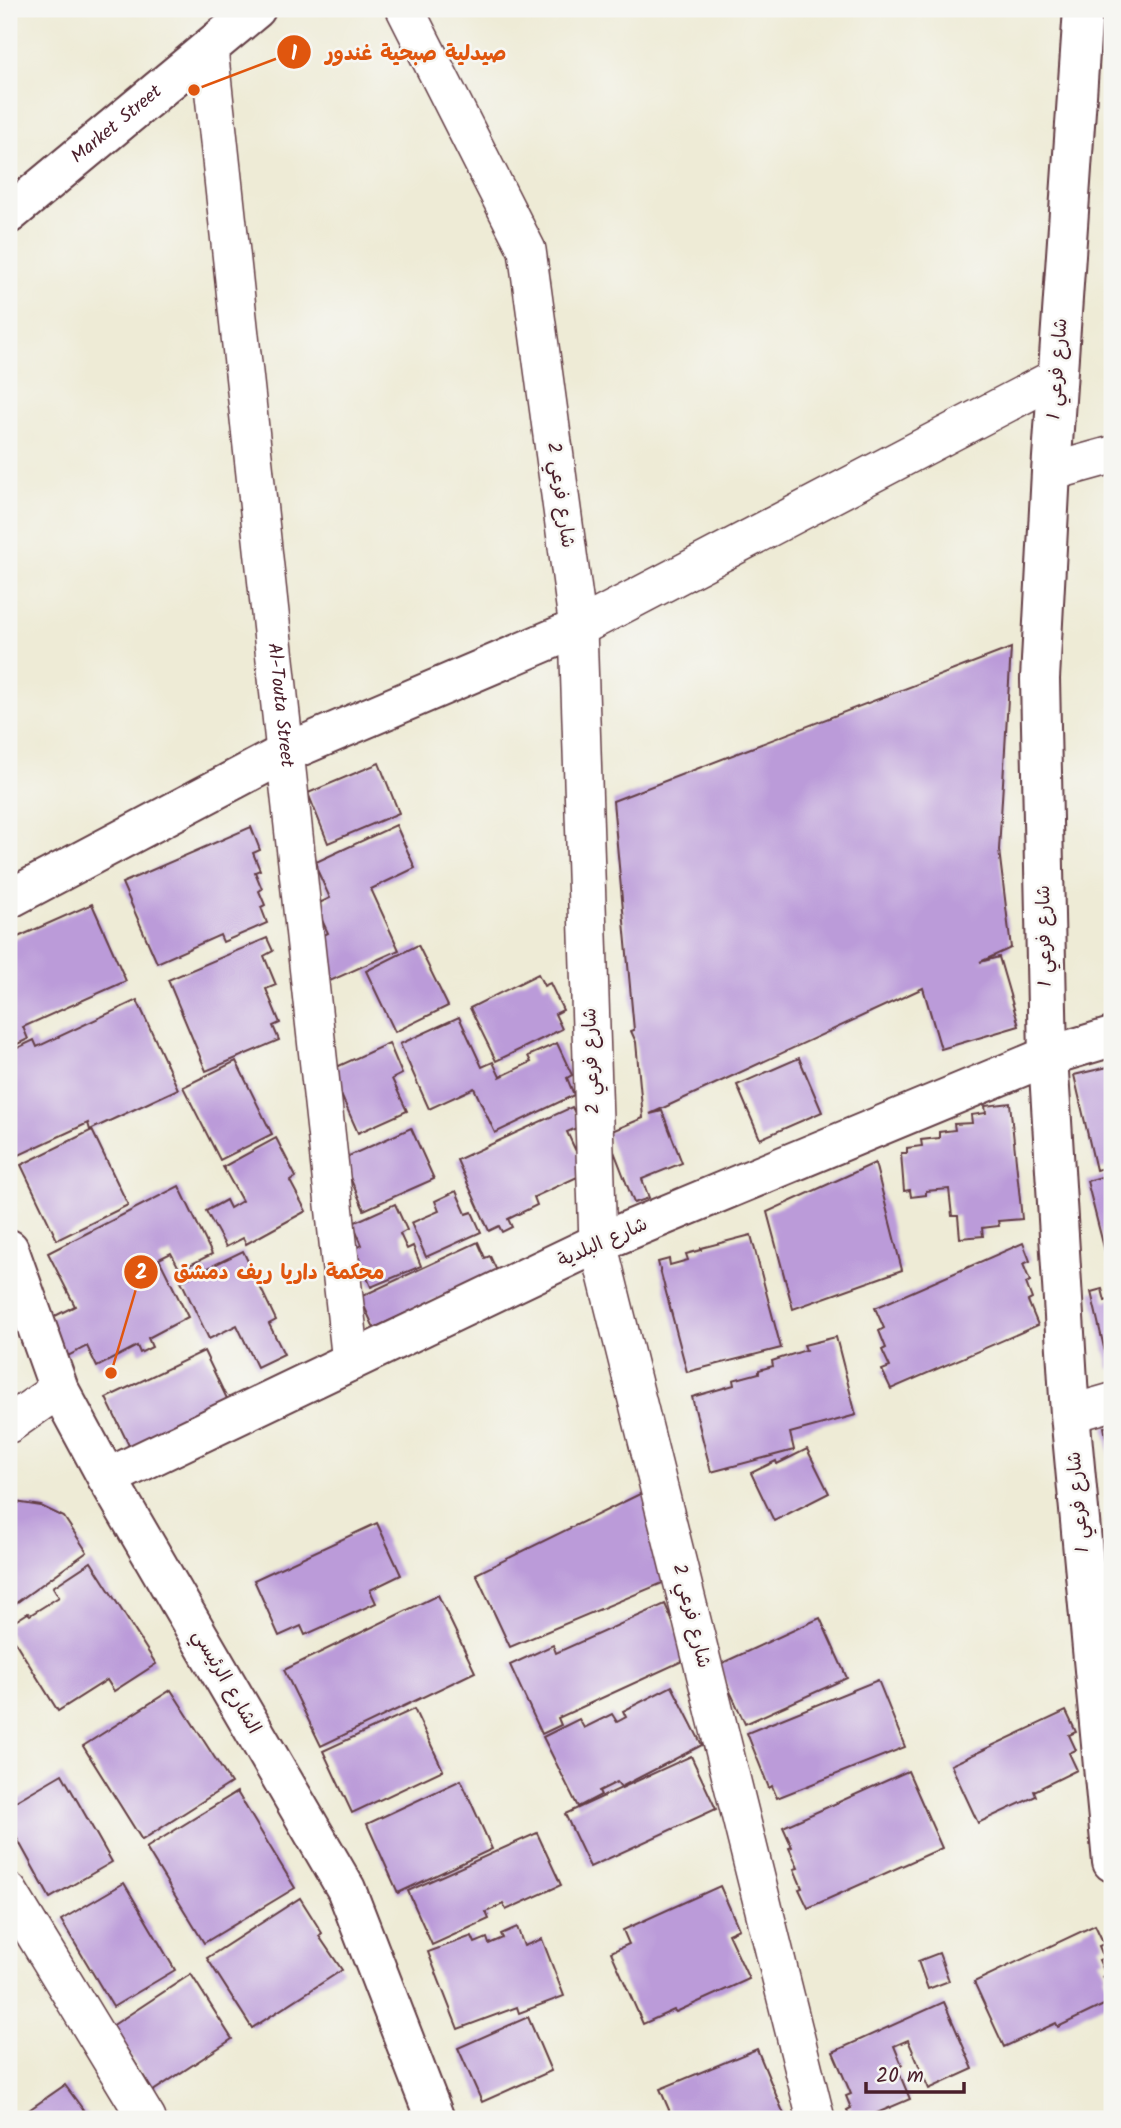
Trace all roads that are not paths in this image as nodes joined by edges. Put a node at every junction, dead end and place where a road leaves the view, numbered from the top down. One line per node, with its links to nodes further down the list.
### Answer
1 (256, 9): 4 (street, Market Street)
2 (405, 9): 9 (street, شارع فرعي 2)
3 (1083, 9): 6 (street, شارع فرعي 1)
4 (209, 49): 5 (street, Market Street); 10 (street, Al-Touta Street)
5 (9, 214)
6 (1057, 377): 8 (street, شارع فرعي 1); 9 (street)
7 (1112, 455): 8 (street)
8 (1051, 472): 13 (street, شارع فرعي 1)
9 (578, 628): 10 (street); 14 (street, شارع فرعي 2)
10 (285, 753): 11 (street); 16 (street, Al-Touta Street)
11 (9, 899)
12 (1112, 1037): 13 (street, شارع البلدية)
13 (1048, 1056): 14 (street, شارع البلدية); 19 (street, شارع فرعي 1)
14 (598, 1243): 16 (street, شارع البلدية); 26 (street, شارع فرعي 2)
15 (9, 1249): 17 (street, الشارع الرئيسي)
16 (351, 1362): 21 (street, شارع البلدية)
17 (59, 1389): 20 (street); 21 (street, الشارع الرئيسي)
18 (1112, 1402): 19 (street)
19 (1070, 1414): 22 (street, شارع فرعي 1)
20 (9, 1424)
21 (107, 1478): 25 (street, الشارع الرئيسي)
22 (1112, 1862)
23 (9, 1892): 24 (street)
24 (147, 2119)
25 (435, 2119)
26 (816, 2119)

